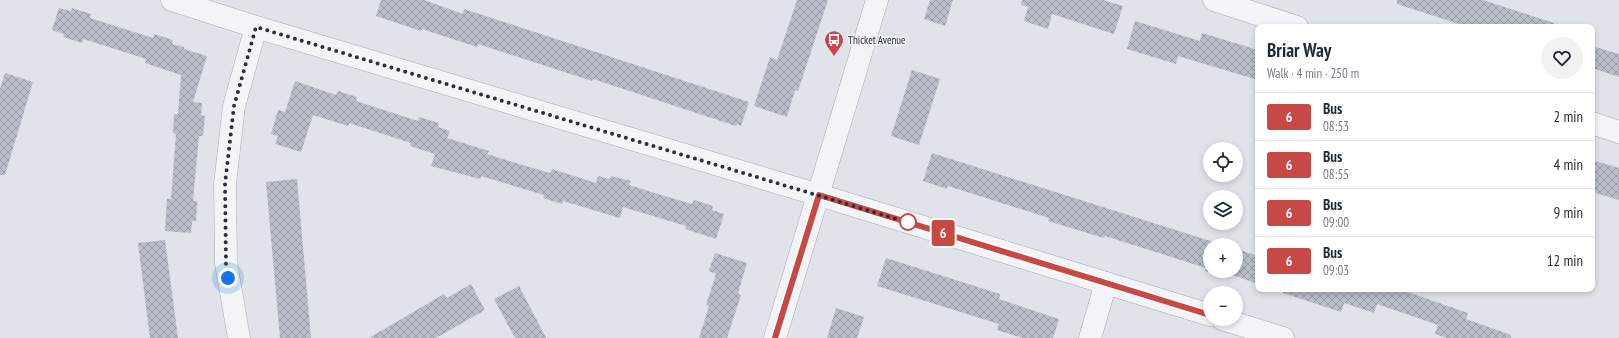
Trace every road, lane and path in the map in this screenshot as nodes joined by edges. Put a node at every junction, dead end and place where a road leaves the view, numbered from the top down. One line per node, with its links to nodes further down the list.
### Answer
1 (172, 0): 5 (street)
2 (877, 0): 8 (street)
3 (1214, 0): 4 (street)
4 (1288, 24)
5 (256, 27): 8 (street); 12 (street)
6 (1595, 124): 7 (street)
7 (1619, 132)
8 (819, 195): 9 (street); 13 (street)
9 (1106, 283): 10 (street); 14 (street)
10 (1203, 313)
11 (1243, 326): 15 (street)
12 (239, 338)
13 (775, 338)
14 (1090, 338)
15 (1283, 338)

